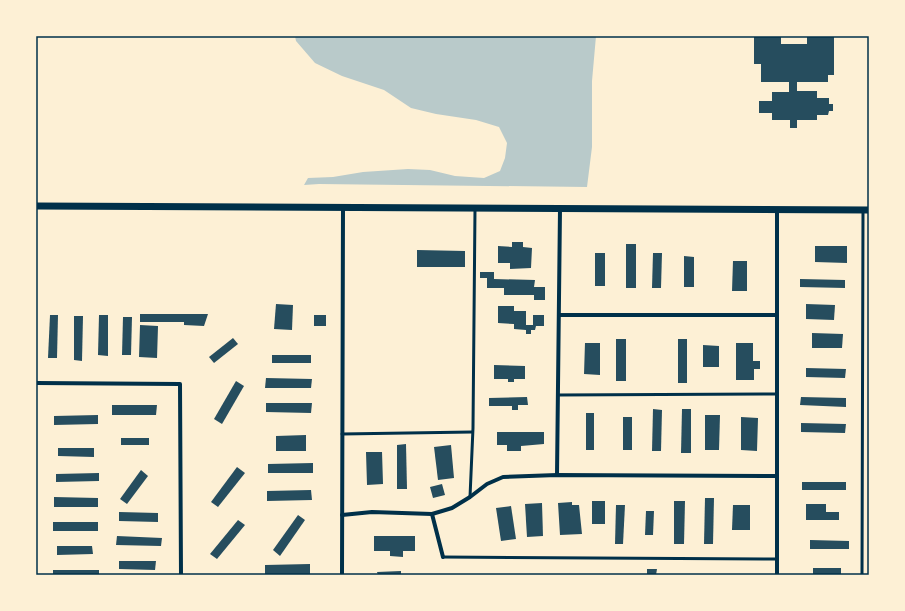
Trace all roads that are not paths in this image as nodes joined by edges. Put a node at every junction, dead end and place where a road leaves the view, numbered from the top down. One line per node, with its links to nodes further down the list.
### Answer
1 (36, 206): 2 (street)
2 (343, 208): 3 (street); 13 (street)
3 (476, 208): 4 (street); 12 (lane)
4 (560, 209): 5 (street); 7 (street)
5 (777, 210): 6 (street); 8 (street)
6 (866, 210): 24 (lane)
7 (559, 315): 8 (street); 11 (street)
8 (777, 315): 10 (street)
9 (36, 383): 21 (street)
10 (777, 394): 11 (lane); 15 (street)
11 (558, 395): 14 (street)
12 (472, 432): 13 (lane); 16 (lane)
13 (342, 434): 18 (street)
14 (557, 474): 15 (street); 16 (street)
15 (777, 476): 20 (street)
16 (470, 497): 17 (street)
17 (432, 514): 18 (street); 19 (street)
18 (342, 515): 22 (street)
19 (443, 557): 20 (lane)
20 (777, 559): 23 (street)
21 (181, 575)
22 (342, 575)
23 (777, 575)
24 (862, 575)

